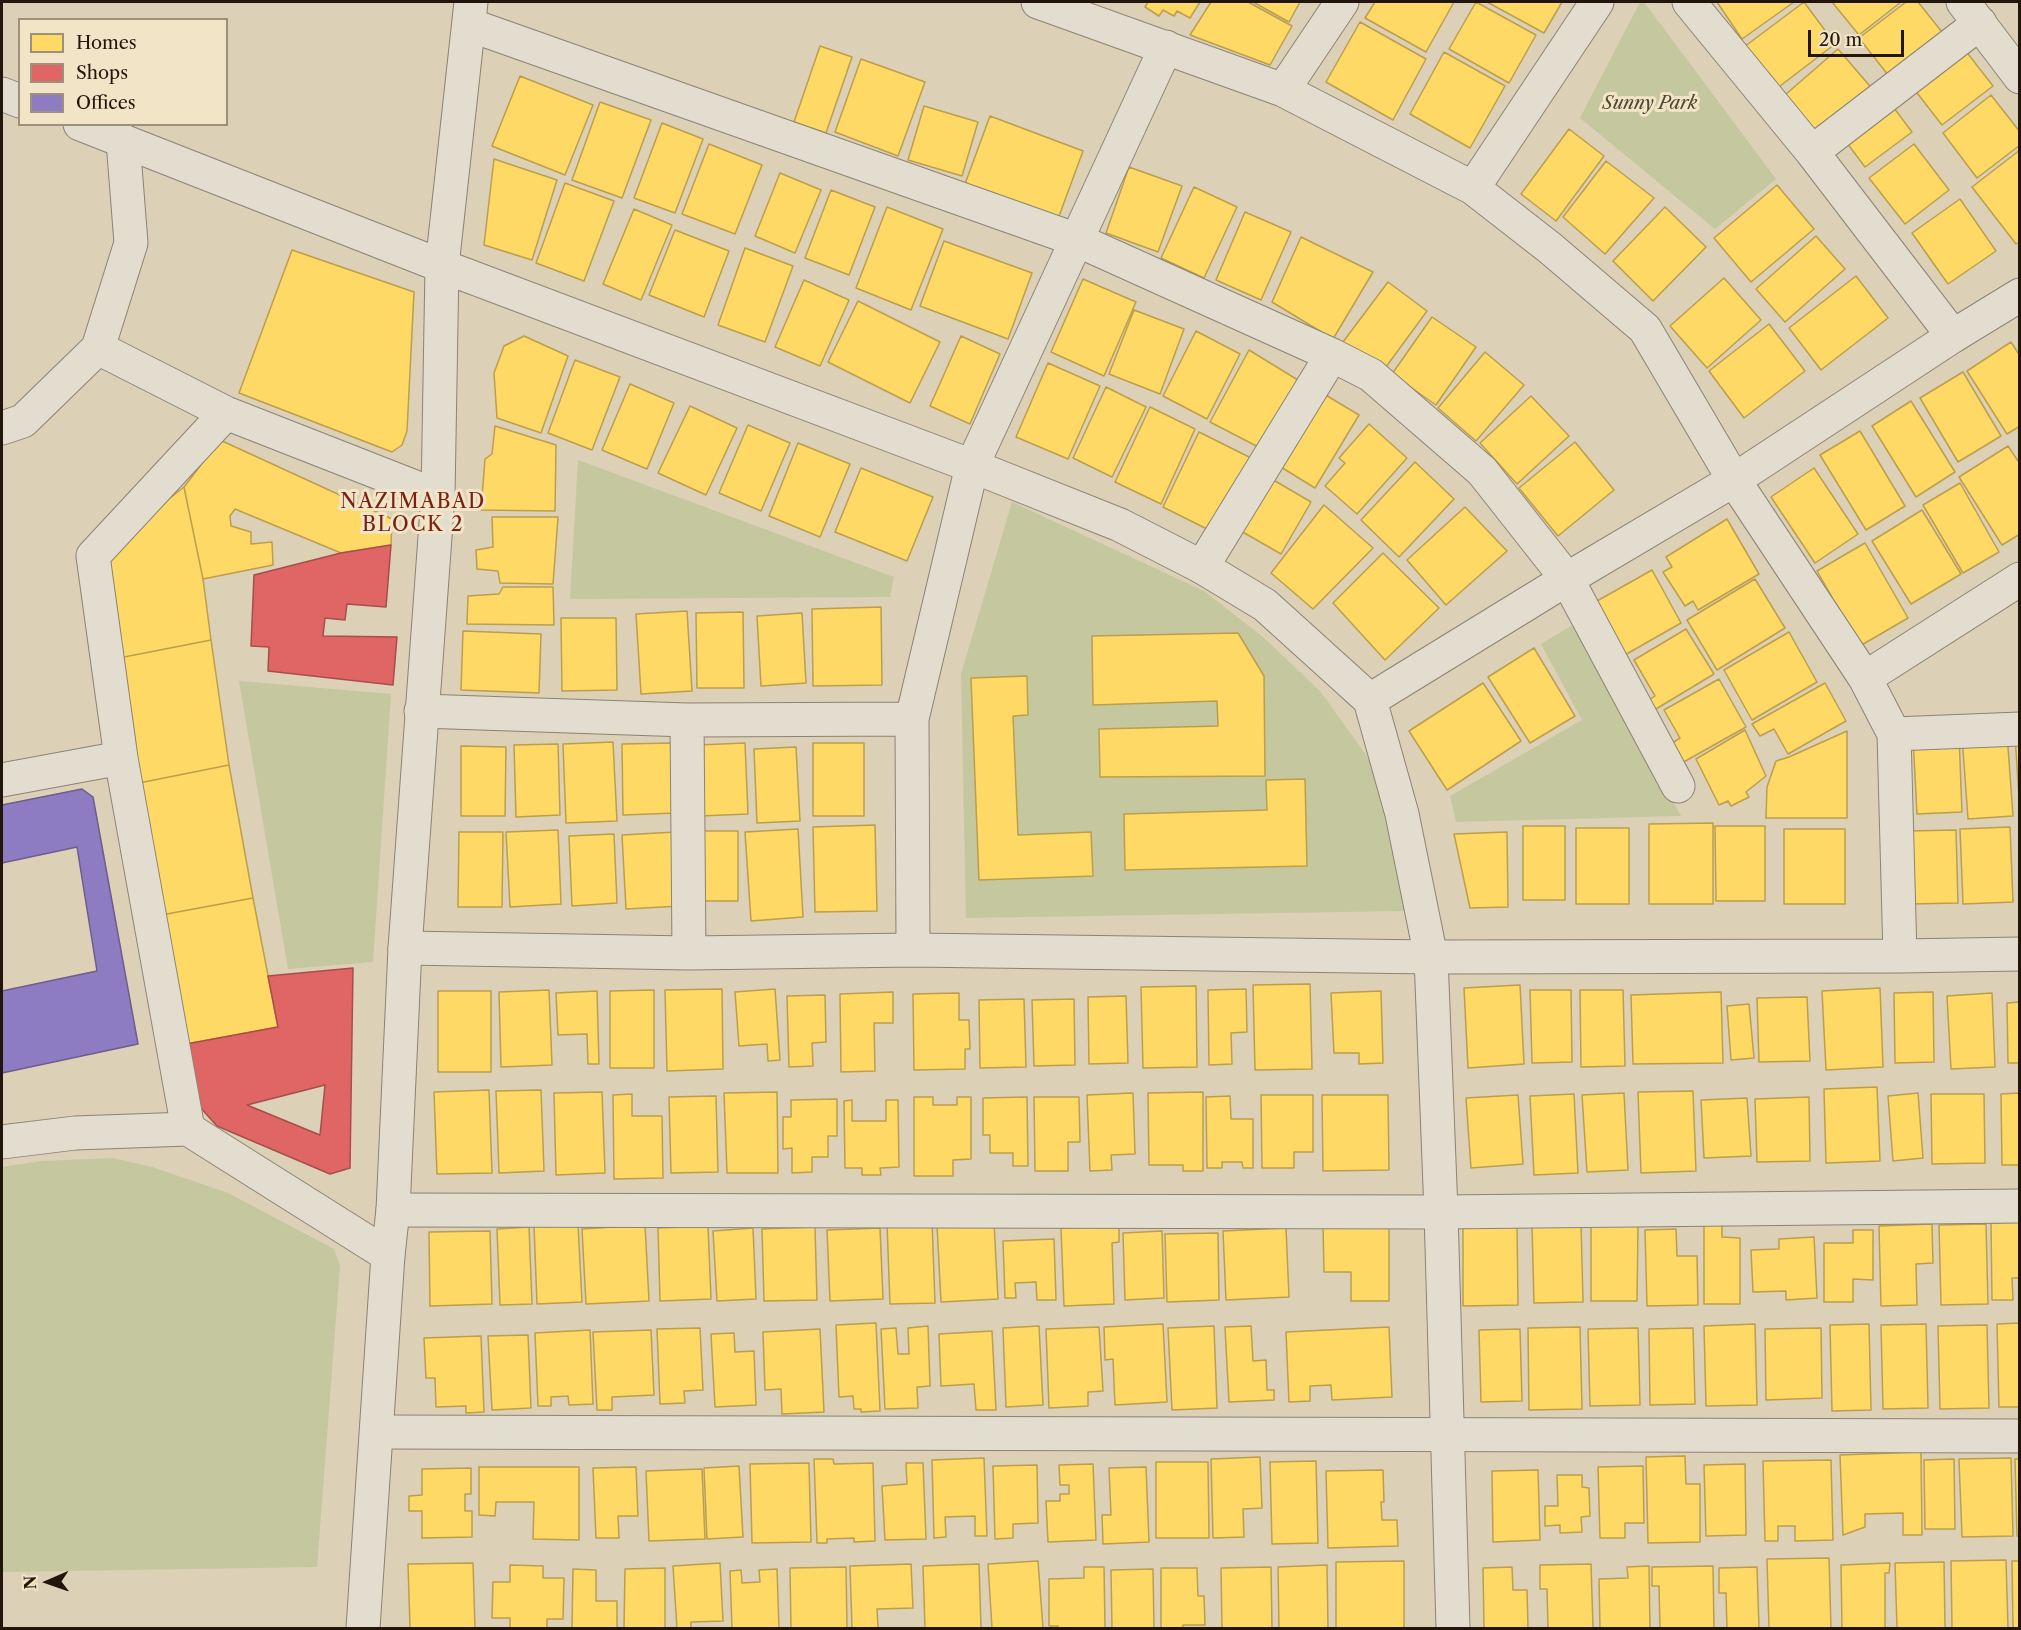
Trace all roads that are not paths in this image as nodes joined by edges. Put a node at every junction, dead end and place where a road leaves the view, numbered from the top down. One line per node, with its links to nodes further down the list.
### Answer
1 (1038, 2): 5 (street)
2 (1342, 2): 10 (street)
3 (1597, 2): 16 (street)
4 (1689, 2): 15 (street)
5 (1089, 10): 8 (street)
6 (1972, 12): 9 (street); 15 (street)
7 (470, 13): 17 (street); 18 (street)
8 (1166, 47): 10 (street); 17 (street)
9 (2019, 77)
10 (1283, 90): 16 (street)
11 (2, 94): 12 (street)
12 (18, 100)
13 (85, 126): 14 (street)
14 (123, 141): 18 (street); 21 (street)
15 (1812, 152): 20 (street)
16 (1473, 188): 26 (street)
17 (1077, 240): 22 (street); 25 (street)
18 (442, 266): 25 (street); 27 (street)
19 (2019, 295): 20 (street)
20 (1953, 336): 26 (street)
21 (98, 348): 23 (street); 24 (street)
22 (1332, 355): 28 (street); 29 (street)
23 (226, 413): 27 (street); 38 (street)
24 (2, 428)
25 (972, 466): 28 (street); 34 (street)
26 (1734, 480): 29 (street); 31 (street)
27 (438, 496): 33 (street)
28 (1202, 567): 32 (street)
29 (1567, 579): 32 (street); 40 (street)
30 (2019, 579): 31 (street)
31 (1865, 678): 37 (street)
32 (1370, 700): 46 (street)
33 (421, 711): 35 (street); 41 (street)
34 (912, 719): 35 (street); 42 (street)
35 (687, 720): 43 (street)
36 (2019, 729): 37 (street)
37 (1894, 734): 45 (street)
38 (121, 758): 39 (street); 47 (street)
39 (2, 780)
40 (1678, 786)
41 (405, 948): 43 (street); 50 (street)
42 (913, 950): 43 (street); 46 (street)
43 (689, 953)
44 (2019, 954): 45 (street)
45 (1900, 956): 46 (street)
46 (1431, 957): 51 (street)
47 (188, 1129): 48 (street); 52 (street)
48 (2, 1142)
49 (2019, 1206): 51 (street)
50 (393, 1210): 51 (street); 52 (street)
51 (1442, 1212): 54 (street)
52 (388, 1255): 53 (street)
53 (377, 1432): 54 (street); 56 (street)
54 (1449, 1434): 55 (street); 57 (street)
55 (2019, 1436)
56 (363, 1629)
57 (1453, 1629)

